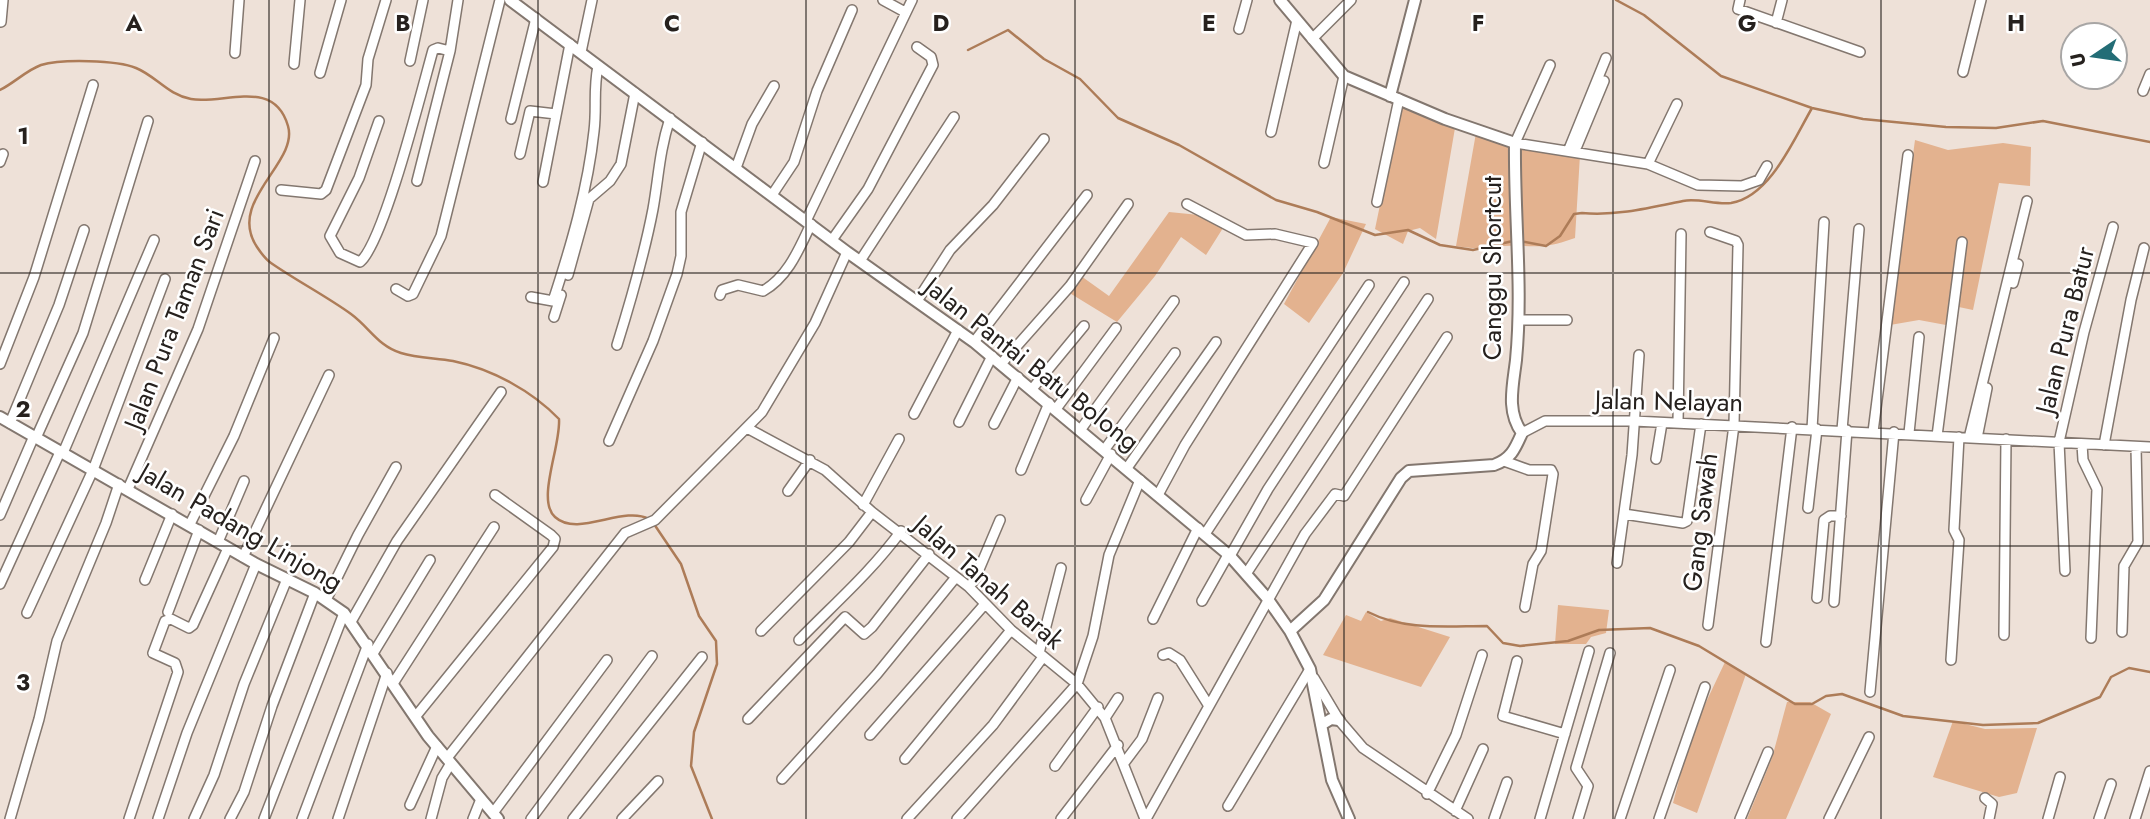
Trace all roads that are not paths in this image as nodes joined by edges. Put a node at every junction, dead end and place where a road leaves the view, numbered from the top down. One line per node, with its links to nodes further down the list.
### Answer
1 (3, 0): 25 (street)
2 (239, 0): 34 (street)
3 (300, 0): 37 (street)
4 (341, 0): 41 (street)
5 (386, 0): 71 (street)
6 (423, 0): 36 (street)
7 (458, 0): 31 (street)
8 (500, 0): 95 (street)
9 (510, 0): 19 (street, Jalan Pantai Batu Bolong)
10 (592, 0): 32 (street)
11 (883, 0): 22 (street)
12 (912, 0): 22 (street)
13 (1247, 0): 27 (street)
14 (1280, 0): 24 (street, Canggu Shortcut)
15 (1351, 0): 28 (street)
16 (1415, 0): 49 (street)
17 (1782, 0): 26 (street)
18 (1981, 0): 40 (street)
19 (524, 4): 23 (street, Jalan Pantai Batu Bolong)
20 (1739, 5): 26 (street)
21 (852, 9): 72 (street)
22 (905, 12): 79 (street)
23 (536, 18): 29 (street, Jalan Pantai Batu Bolong); 54 (street)
24 (1297, 20): 28 (street, Canggu Shortcut); 57 (street)
25 (1, 22)
26 (1776, 23): 33 (street)
27 (1239, 29)
28 (1312, 40): 43 (street, Canggu Shortcut)
29 (570, 44): 32 (street, Jalan Pantai Batu Bolong); 51 (street)
30 (917, 47): 86 (street)
31 (450, 51): 56 (street); 69 (street)
32 (581, 52): 39 (street, Jalan Pantai Batu Bolong)
33 (1860, 52)
34 (235, 53)
35 (1606, 58): 61 (street)
36 (410, 61)
37 (294, 64)
38 (1550, 65): 60 (street)
39 (598, 66): 48 (street, Jalan Pantai Batu Bolong); 97 (street)
40 (1963, 72)
41 (320, 74)
42 (2150, 74): 47 (street)
43 (1344, 76): 49 (street, Canggu Shortcut); 65 (street)
44 (1604, 81): 61 (street)
45 (93, 85): 116 (street)
46 (774, 86): 68 (street)
47 (2143, 91)
48 (635, 93): 53 (street, Jalan Pantai Batu Bolong); 101 (street)
49 (1394, 97): 60 (street, Canggu Shortcut); 75 (street)
50 (1677, 104): 66 (street)
51 (556, 114): 62 (street); 70 (street)
52 (954, 117): 90 (street)
53 (670, 118): 59 (street, Jalan Pantai Batu Bolong); 112 (street)
54 (511, 119)
55 (148, 121): 142 (street)
56 (379, 121)
57 (1271, 132)
58 (1044, 139): 99 (street)
59 (702, 142): 68 (street, Jalan Pantai Batu Bolong); 146 (street)
60 (1515, 143): 61 (street, Canggu Shortcut); 102 (street, Canggu Shortcut)
61 (1572, 150): 66 (street, Canggu Shortcut)
62 (520, 154)
63 (1908, 155): 137 (street)
64 (256, 161): 163 (street, Jalan Pura Taman Sari)
65 (1324, 163)
66 (1648, 163): 67 (street, Canggu Shortcut)
67 (1767, 166)
68 (736, 169): 72 (street, Jalan Pantai Batu Bolong)
69 (417, 181)
70 (543, 182)
71 (281, 190)
72 (772, 195): 79 (street, Jalan Pantai Batu Bolong)
73 (1087, 195): 110 (street)
74 (2027, 201): 143 (street)
75 (1377, 202)
76 (1128, 204): 117 (street)
77 (1187, 204): 166 (street)
78 (1824, 222): 135 (street)
79 (809, 223): 86 (street, Jalan Pantai Batu Bolong); 96 (street)
80 (2113, 228): 147 (street, Jalan Pura Batur)
81 (1859, 229): 136 (street)
82 (84, 230): 124 (street)
83 (1710, 232): 131 (street, Gang Sawah)
84 (1681, 234): 128 (street)
85 (154, 240): 153 (street)
86 (832, 240): 89 (street, Jalan Pantai Batu Bolong)
87 (1962, 242): 141 (street)
88 (2144, 248): 149 (street)
89 (847, 252): 90 (street, Jalan Pantai Batu Bolong); 133 (street)
90 (860, 261): 99 (street, Jalan Pantai Batu Bolong)
91 (2018, 264): 143 (street)
92 (165, 279): 159 (street)
93 (1404, 282): 182 (street)
94 (1369, 285): 179 (street)
95 (396, 289)
96 (720, 295)
97 (531, 297)
98 (1429, 299): 189 (street)
99 (917, 301): 106 (street, Jalan Pantai Batu Bolong)
100 (1174, 301): 134 (street)
101 (554, 317)
102 (1520, 320): 103 (street); 139 (street, Canggu Shortcut)
103 (1567, 320)
104 (1084, 326): 120 (street)
105 (1115, 328): 122 (street)
106 (958, 330): 110 (street, Jalan Pantai Batu Bolong); 123 (street)
107 (1447, 337): 196 (street, Jalan Tanah Barak)
108 (1919, 337): 140 (street)
109 (274, 338): 176 (street)
110 (974, 342): 115 (street, Jalan Pantai Batu Bolong)
111 (1216, 342): 158 (street)
112 (617, 345)
113 (1175, 353): 152 (street)
114 (1639, 355): 125 (street)
115 (992, 356): 117 (street, Jalan Pantai Batu Bolong); 126 (street)
116 (0, 363)
117 (1001, 364): 119 (street, Jalan Pantai Batu Bolong)
118 (329, 375): 183 (street)
119 (1018, 377): 120 (street, Jalan Pantai Batu Bolong); 129 (street)
120 (1031, 389): 122 (street, Jalan Pantai Batu Bolong)
121 (501, 391): 205 (street)
122 (1053, 406): 134 (street, Jalan Pantai Batu Bolong); 160 (street)
123 (914, 414)
124 (3, 419): 142 (street, Jalan Padang Linjong)
125 (1634, 421): 127 (street, Jalan Nelayan); 139 (street, Jalan Nelayan); 173 (street)
126 (958, 422)
127 (1662, 423): 128 (street, Jalan Nelayan); 154 (street)
128 (1678, 423): 130 (street, Jalan Nelayan)
129 (994, 424)
130 (1700, 424): 131 (street, Jalan Nelayan); 173 (street)
131 (1734, 425): 132 (street, Jalan Nelayan); 207 (street, Gang Sawah)
132 (1792, 427): 135 (street, Jalan Nelayan); 215 (street)
133 (747, 428): 155 (street, Jalan Tanah Barak); 250 (street)
134 (1081, 429): 152 (street, Jalan Pantai Batu Bolong)
135 (1814, 429): 136 (street, Jalan Nelayan); 169 (street)
136 (1845, 430): 137 (street, Jalan Nelayan); 174 (street)
137 (1873, 432): 138 (street, Jalan Nelayan)
138 (1894, 432): 140 (street, Jalan Nelayan); 232 (street)
139 (1522, 433): 156 (street)
140 (1909, 433): 141 (street, Jalan Nelayan)
141 (1937, 436): 143 (street, Jalan Nelayan)
142 (35, 437): 153 (street, Jalan Padang Linjong); 171 (street)
143 (1968, 438): 145 (street, Jalan Nelayan); 225 (street)
144 (899, 439): 168 (street)
145 (2006, 439): 147 (street, Jalan Nelayan); 212 (street)
146 (609, 441)
147 (2059, 442): 148 (street, Jalan Nelayan); 188 (street, Jalan Pura Batur)
148 (2082, 444): 149 (street, Jalan Nelayan); 213 (street)
149 (2104, 445): 150 (street, Jalan Nelayan)
150 (2136, 447): 151 (street, Jalan Nelayan); 211 (street)
151 (2150, 447)
152 (1108, 452): 158 (street, Jalan Pantai Batu Bolong); 167 (street)
153 (61, 453): 159 (street, Jalan Padang Linjong); 193 (street)
154 (1656, 459)
155 (810, 460): 164 (street); 168 (street, Jalan Tanah Barak)
156 (1504, 461): 202 (street); 210 (street)
157 (396, 467): 198 (street)
158 (1127, 468): 161 (street, Jalan Pantai Batu Bolong)
159 (93, 470): 163 (street, Jalan Padang Linjong); 203 (street)
160 (1021, 470)
161 (1140, 480): 166 (street, Jalan Pantai Batu Bolong); 230 (street)
162 (244, 481): 180 (street)
163 (123, 486): 172 (street, Jalan Padang Linjong); 267 (street, Jalan Pura Taman Sari)
164 (788, 491)
165 (495, 495): 237 (street)
166 (1158, 495): 179 (street, Jalan Pantai Batu Bolong)
167 (1086, 500)
168 (863, 505): 170 (street, Jalan Tanah Barak)
169 (1808, 508)
170 (872, 512): 178 (street, Jalan Tanah Barak); 208 (street)
171 (0, 514)
172 (172, 514): 176 (street, Jalan Padang Linjong); 192 (street)
173 (1624, 514): 185 (street)
174 (1841, 516): 197 (street); 200 (street)
175 (1000, 520): 194 (street)
176 (194, 527): 180 (street, Jalan Padang Linjong); 204 (street)
177 (494, 527): 229 (street)
178 (901, 531): 181 (street, Jalan Tanah Barak); 214 (street)
179 (1202, 531): 182 (street, Jalan Pantai Batu Bolong); 206 (street)
180 (223, 545): 183 (street, Jalan Padang Linjong); 204 (street)
181 (929, 554): 190 (street, Jalan Tanah Barak); 239 (street)
182 (1229, 555): 189 (street, Jalan Pantai Batu Bolong); 199 (street)
183 (243, 557): 186 (street, Jalan Padang Linjong)
184 (430, 561): 216 (street)
185 (1617, 563)
186 (256, 564): 191 (street, Jalan Padang Linjong); 269 (street)
187 (1061, 568): 219 (street)
188 (2065, 571)
189 (1246, 574): 196 (street, Jalan Pantai Batu Bolong)
190 (956, 577): 194 (street, Jalan Tanah Barak); 255 (street)
191 (287, 579): 195 (street, Jalan Padang Linjong); 270 (street)
192 (145, 580)
193 (0, 584)
194 (968, 587): 201 (street, Jalan Tanah Barak)
195 (316, 593): 198 (street, Jalan Padang Linjong); 271 (street)
196 (1267, 598): 210 (street, Jalan Pantai Batu Bolong); 235 (street, Jalan Tanah Barak)
197 (1817, 598)
198 (326, 600): 205 (street, Jalan Padang Linjong)
199 (1202, 601)
200 (1834, 602)
201 (985, 604): 209 (street, Jalan Tanah Barak); 243 (street)
202 (1525, 607)
203 (27, 613)
204 (167, 616): 268 (street)
205 (348, 617): 216 (street, Jalan Padang Linjong); 272 (street)
206 (1153, 619)
207 (1708, 625)
208 (761, 631)
209 (1011, 631): 219 (street, Jalan Tanah Barak); 249 (street)
210 (1290, 631): 228 (street, Jalan Pantai Batu Bolong)
211 (2122, 632)
212 (2004, 635)
213 (2091, 638)
214 (799, 640)
215 (1766, 642)
216 (371, 648): 229 (street, Jalan Padang Linjong); 273 (street)
217 (1589, 652): 242 (street)
218 (1610, 653): 287 (street)
219 (1041, 655): 230 (street, Jalan Tanah Barak); 279 (street)
220 (1163, 655): 235 (street)
221 (652, 656): 277 (street)
222 (1482, 656): 259 (street)
223 (702, 657): 278 (street)
224 (607, 660): 265 (street)
225 (1951, 660)
226 (1517, 661): 242 (street)
227 (1670, 670): 288 (street)
228 (1311, 673): 240 (street, Jalan Pantai Batu Bolong); 241 (street); 263 (street)
229 (391, 678): 237 (street, Jalan Padang Linjong); 274 (street)
230 (1077, 684): 236 (street, Jalan Tanah Barak); 280 (street)
231 (1705, 687): 289 (street)
232 (1870, 692)
233 (1118, 698): 238 (street)
234 (1158, 698): 251 (street)
235 (1209, 706): 282 (street, Jalan Tanah Barak)
236 (1098, 707): 238 (street, Jalan Tanah Barak); 252 (street)
237 (416, 716): 246 (street, Jalan Padang Linjong)
238 (1105, 718): 245 (street, Jalan Tanah Barak)
239 (748, 719)
240 (1339, 720): 241 (street); 259 (street, Jalan Pantai Batu Bolong)
241 (1321, 725): 283 (street)
242 (1565, 734): 286 (street)
243 (870, 735)
244 (1869, 737): 291 (street)
245 (1118, 746): 251 (street, Jalan Tanah Barak); 281 (street)
246 (437, 747): 250 (street, Jalan Padang Linjong); 262 (street)
247 (1483, 750): 264 (street)
248 (1768, 752): 290 (street)
249 (905, 759)
250 (449, 761): 261 (street, Jalan Padang Linjong); 275 (street)
251 (1124, 763): 282 (street, Jalan Tanah Barak)
252 (1055, 766)
253 (2150, 771): 295 (street)
254 (2060, 777): 293 (street)
255 (782, 779)
256 (658, 780): 266 (street)
257 (1507, 782): 285 (street)
258 (2111, 783): 294 (street)
259 (1427, 794): 264 (street, Jalan Pantai Batu Bolong)
260 (1985, 798): 292 (street)
261 (481, 799): 265 (street, Jalan Padang Linjong); 276 (street)
262 (410, 805)
263 (1228, 806)
264 (1455, 811): 284 (street, Jalan Pantai Batu Bolong)
265 (495, 816)
266 (625, 818)
267 (10, 819)
268 (129, 819)
269 (158, 819)
270 (194, 819)
271 (230, 819)
272 (264, 819)
273 (302, 819)
274 (338, 819)
275 (431, 819)
276 (472, 819)
277 (531, 819)
278 (573, 819)
279 (907, 819)
280 (957, 819)
281 (1061, 819)
282 (1145, 819)
283 (1349, 819)
284 (1468, 819)
285 (1494, 819)
286 (1540, 819)
287 (1578, 819)
288 (1620, 819)
289 (1659, 819)
290 (1740, 819)
291 (1829, 819)
292 (1989, 819)
293 (2048, 819)
294 (2099, 819)
295 (2135, 819)

